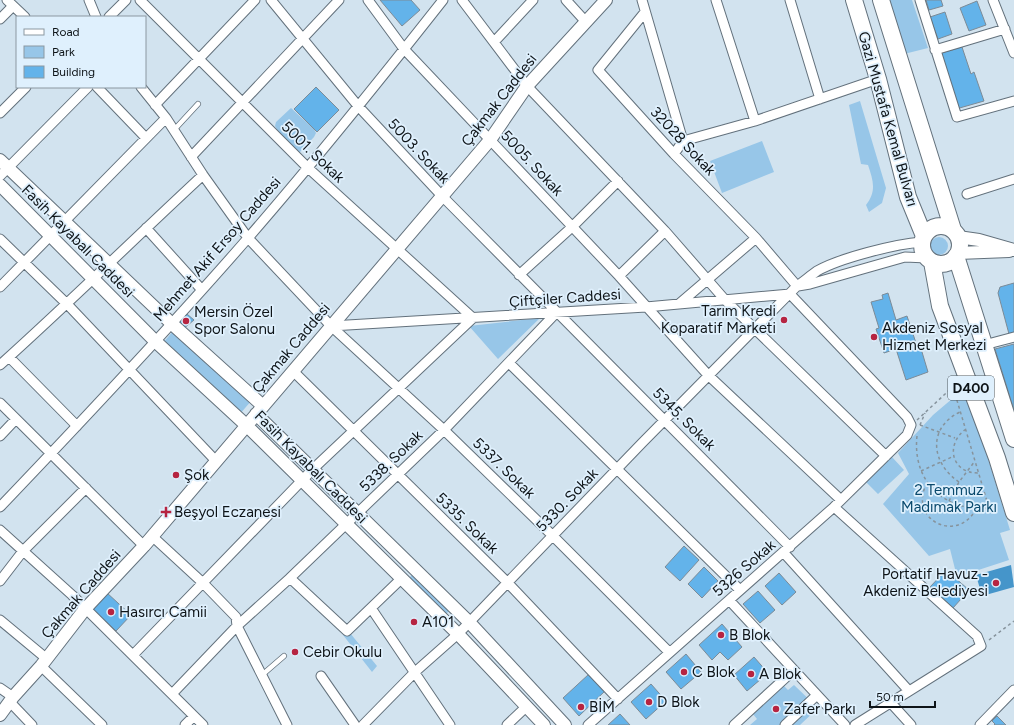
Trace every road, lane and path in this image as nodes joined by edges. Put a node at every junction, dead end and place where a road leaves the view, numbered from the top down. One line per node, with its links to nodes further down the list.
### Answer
1 (89, 0): 25 (street)
2 (126, 0): 26 (street)
3 (140, 0): 22 (street, 5001. Sokak)
4 (154, 0): 22 (street)
5 (255, 0): 35 (street)
6 (271, 0): 30 (street, 5003. Sokak)
7 (339, 0): 30 (street)
8 (368, 0): 32 (street, 5005. Sokak)
9 (443, 0): 32 (street, Mehmet Akif Ersoy Caddesi)
10 (462, 0): 31 (street)
11 (533, 0): 31 (street)
12 (566, 0): 28 (street)
13 (606, 0): 28 (street, Çakmak Caddesi)
14 (642, 0): 23 (street)
15 (716, 0): 50 (street)
16 (790, 0): 42 (street)
17 (854, 0): 36 (highway, Gazi Mustafa Kemal Bulvarı)
18 (881, 0): 69 (highway, Gazi Mustafa Kemal Bulvarı)
19 (920, 0): 33 (street)
20 (993, 0): 29 (street)
21 (10, 3): 24 (street); 27 (street)
22 (147, 7): 35 (street, 5001. Sokak)
23 (645, 12): 54 (street); 55 (street, 32028 Sokak)
24 (24, 16)
25 (96, 16)
26 (110, 16)
27 (0, 20)
28 (586, 22): 37 (street, Çakmak Caddesi)
29 (1005, 29): 33 (street); 34 (street)
30 (303, 39): 44 (street); 47 (street, 5003. Sokak)
31 (495, 41): 37 (street)
32 (404, 49): 47 (street, Mehmet Akif Ersoy Caddesi); 53 (street, 5005. Sokak)
33 (934, 50): 43 (street)
34 (1014, 53)
35 (199, 58): 44 (street, 5001. Sokak); 46 (street)
36 (878, 79): 42 (street); 74 (highway, Gazi Mustafa Kemal Bulvarı)
37 (527, 86): 53 (street, Çakmak Caddesi); 61 (street)
38 (25, 88): 48 (street)
39 (87, 88): 58 (street)
40 (98, 88): 52 (street)
41 (141, 88): 46 (street, 5337. Sokak)
42 (820, 99): 50 (street)
43 (1014, 101)
44 (244, 103): 56 (street); 57 (street, 5001. Sokak)
45 (198, 104): 51 (lane)
46 (155, 105): 49 (street, 5337. Sokak)
47 (358, 106): 57 (street, Mehmet Akif Ersoy Caddesi); 64 (street, 5003. Sokak)
48 (0, 113)
49 (166, 118): 51 (street, 5337. Sokak); 52 (street)
50 (755, 121): 54 (street)
51 (174, 130): 56 (street, 5337. Sokak)
52 (146, 138): 65 (street)
53 (490, 140): 64 (street, Çakmak Caddesi); 66 (street, 5005. Sokak)
54 (683, 141): 55 (street)
55 (674, 154): 72 (street, 32028 Sokak)
56 (191, 157): 59 (street, 5337. Sokak)
57 (308, 167): 71 (street, Mehmet Akif Ersoy Caddesi); 75 (street, 5001. Sokak)
58 (3, 168): 65 (street, Fasih Kayabalı Caddesi)
59 (203, 175): 67 (street); 71 (street, 5337. Sokak)
60 (1014, 179): 63 (street)
61 (618, 181): 66 (street); 68 (street)
62 (0, 185): 70 (street, Fasih Kayabalı Caddesi)
63 (967, 194)
64 (442, 196): 75 (street, Çakmak Caddesi); 81 (street, 5003. Sokak)
65 (64, 221): 70 (street); 80 (street, Fasih Kayabalı Caddesi)
66 (572, 227): 81 (street); 82 (street, 5005. Sokak)
67 (146, 228): 80 (street); 87 (street)
68 (665, 231): 82 (street); 84 (street)
69 (955, 234): 74 (highway); 76 (street); 77 (highway)
70 (50, 236): 79 (street); 83 (street, Fasih Kayabalı Caddesi)
71 (248, 238): 87 (street, Mehmet Akif Ersoy Caddesi); 96 (street, 5337. Sokak)
72 (756, 238): 84 (street); 85 (street, 32028 Sokak)
73 (0, 239): 79 (street)
74 (923, 239): 78 (highway); 85 (street)
75 (396, 249): 94 (street, 5001. Sokak); 96 (street, Çakmak Caddesi)
76 (1014, 250): 77 (street)
77 (957, 254): 78 (highway); 100 (highway, D400)
78 (930, 260): 85 (street); 107 (highway, D400)
79 (24, 263): 86 (street); 91 (street)
80 (108, 263): 83 (street); 95 (street, Fasih Kayabalı Caddesi)
81 (519, 275): 93 (street, 5003. Sokak)
82 (619, 276): 92 (street, 5005. Sokak)
83 (93, 279): 91 (street); 99 (street, Fasih Kayabalı Caddesi)
84 (708, 280): 89 (street); 90 (street)
85 (797, 286): 88 (street)
86 (0, 287)
87 (202, 290): 95 (street, Mehmet Akif Ersoy Caddesi)
88 (790, 294): 89 (street, Çiftçiler Caddesi); 97 (street, 5330. Sokak); 118 (street)
89 (726, 301): 90 (street, Çiftçiler Caddesi); 97 (street)
90 (679, 304): 92 (street, Çiftçiler Caddesi)
91 (68, 305): 101 (street); 104 (street)
92 (646, 307): 93 (street, Çiftçiler Caddesi); 106 (street, 5005. Sokak)
93 (557, 312): 94 (street, Çiftçiler Caddesi); 102 (street, 5338. Sokak); 115 (street, 5345. Sokak)
94 (473, 318): 96 (street, Çiftçiler Caddesi); 109 (street)
95 (171, 323): 99 (street, Mehmet Akif Ersoy Caddesi); 111 (street, Fasih Kayabalı Caddesi)
96 (331, 326): 105 (street, Çakmak Caddesi); 109 (street, 5337. Sokak)
97 (756, 329): 106 (street, 5330. Sokak); 128 (street)
98 (1014, 337): 100 (street)
99 (155, 341): 104 (street, Mehmet Akif Ersoy Caddesi); 117 (street, Fasih Kayabalı Caddesi)
100 (984, 345): 116 (highway, D400)
101 (9, 357): 103 (street); 119 (street)
102 (509, 363): 122 (street, 5338. Sokak); 133 (street)
103 (0, 365)
104 (128, 370): 119 (street, Mehmet Akif Ersoy Caddesi); 130 (street)
105 (293, 371): 111 (street, Çakmak Caddesi); 121 (street, 5335. Sokak)
106 (708, 375): 115 (street, 5330. Sokak); 143 (street, 5005. Sokak)
107 (966, 375): 108 (path); 149 (highway, D400)
108 (953, 387): 112 (path); 113 (path)
109 (398, 388): 121 (street); 122 (street, 5337. Sokak)
110 (0, 403): 114 (street)
111 (260, 410): 117 (street, Çakmak Caddesi); 134 (street, Fasih Kayabalı Caddesi)
112 (960, 412): 120 (path); 123 (path)
113 (925, 413): 118 (path); 118 (path)
114 (16, 418): 124 (street); 127 (street)
115 (664, 420): 133 (street, 5330. Sokak); 155 (street, 5345. Sokak)
116 (1011, 421): 126 (highway, D400)
117 (246, 425): 130 (street, Çakmak Caddesi); 139 (street, Fasih Kayabalı Caddesi)
118 (915, 425): 123 (path); 128 (street, 5326 Sokak); 135 (path)
119 (77, 426): 127 (street, Mehmet Akif Ersoy Caddesi)
120 (966, 429): 125 (path); 131 (path)
121 (353, 430): 134 (street); 138 (street, 5335. Sokak)
122 (444, 430): 138 (street, 5338. Sokak); 152 (street, 5337. Sokak)
123 (939, 432): 125 (path); 132 (path)
124 (0, 436)
125 (956, 438): 129 (path)
126 (1014, 439)
127 (52, 453): 142 (street); 145 (street, Mehmet Akif Ersoy Caddesi)
128 (886, 456): 143 (street, 5326 Sokak)
129 (954, 456): 132 (path); 136 (path)
130 (216, 461): 153 (street, Çakmak Caddesi)
131 (975, 461): 136 (path); 137 (path)
132 (940, 462): 135 (path); 141 (path)
133 (617, 468): 152 (street, 5330. Sokak); 162 (street)
134 (312, 469): 139 (street); 148 (street, Fasih Kayabalı Caddesi)
135 (921, 470): 140 (path)
136 (967, 471): 137 (path); 141 (path)
137 (979, 473): 147 (path)
138 (397, 474): 148 (street, 5338. Sokak); 160 (street, 5335. Sokak)
139 (303, 481): 150 (street, Fasih Kayabalı Caddesi); 161 (street)
140 (928, 482): 144 (path); 147 (path)
141 (959, 482): 144 (path)
142 (86, 488): 154 (street); 156 (street)
143 (841, 500): 146 (street, 5326 Sokak)
144 (949, 501): 147 (path)
145 (0, 507)
146 (834, 507): 155 (street, 5326 Sokak); 171 (street)
147 (976, 509)
148 (357, 513): 150 (street, 5338. Sokak); 167 (street, Fasih Kayabalı Caddesi)
149 (1014, 513)
150 (346, 524): 157 (street, 5338. Sokak); 158 (street, Fasih Kayabalı Caddesi)
151 (0, 530): 156 (street)
152 (552, 535): 160 (street, 5330. Sokak); 172 (street, 5337. Sokak)
153 (152, 536): 154 (street, Çakmak Caddesi); 161 (street)
154 (144, 546): 165 (street, Çakmak Caddesi)
155 (787, 550): 162 (street, 5326 Sokak); 182 (street, 5345. Sokak)
156 (23, 551): 159 (street); 165 (street)
157 (290, 578): 164 (street); 169 (street, 5338. Sokak)
158 (401, 579): 164 (street); 170 (street, Fasih Kayabalı Caddesi)
159 (0, 581)
160 (507, 582): 167 (street, 5330. Sokak); 185 (street, 5335. Sokak)
161 (203, 583): 169 (street); 173 (street)
162 (740, 590): 163 (street, 5326 Sokak)
163 (729, 600): 172 (street, 5326 Sokak); 176 (street)
164 (371, 608): 177 (street)
165 (86, 609): 173 (street); 175 (street, Çakmak Caddesi)
166 (1014, 621): 171 (path)
167 (469, 622): 170 (street, 5330. Sokak); 201 (street, Fasih Kayabalı Caddesi)
168 (2, 626): 175 (street)
169 (237, 626): 178 (street); 183 (street, 5338. Sokak)
170 (458, 634): 177 (street, 5330. Sokak); 188 (street, Fasih Kayabalı Caddesi)
171 (981, 646): 182 (street)
172 (669, 652): 185 (street, 5326 Sokak)
173 (133, 655): 183 (street)
174 (284, 656): 178 (lane)
175 (44, 663): 186 (street, Çakmak Caddesi); 192 (street)
176 (794, 670): 184 (street); 203 (street)
177 (415, 672): 197 (street, 5330. Sokak); 198 (street)
178 (262, 676): 195 (street)
179 (321, 676): 196 (street)
180 (0, 688): 186 (street)
181 (1014, 690): 208 (street)
182 (910, 691): 187 (street)
183 (172, 694): 190 (street)
184 (817, 695): 204 (street); 205 (street)
185 (618, 698): 202 (street, 5326 Sokak)
186 (11, 700): 189 (street, Çakmak Caddesi); 191 (street)
187 (891, 703): 206 (street); 207 (street)
188 (526, 706): 199 (street); 200 (street, Fasih Kayabalı Caddesi)
189 (0, 715)
190 (194, 716): 193 (street); 194 (street)
191 (32, 725)
192 (102, 725)
193 (184, 725)
194 (203, 725)
195 (287, 725)
196 (355, 725)
197 (363, 725)
198 (450, 725)
199 (507, 725)
200 (544, 725)
201 (565, 725)
202 (588, 725)
203 (734, 725)
204 (785, 725)
205 (845, 725)
206 (855, 725)
207 (911, 725)
208 (980, 725)

